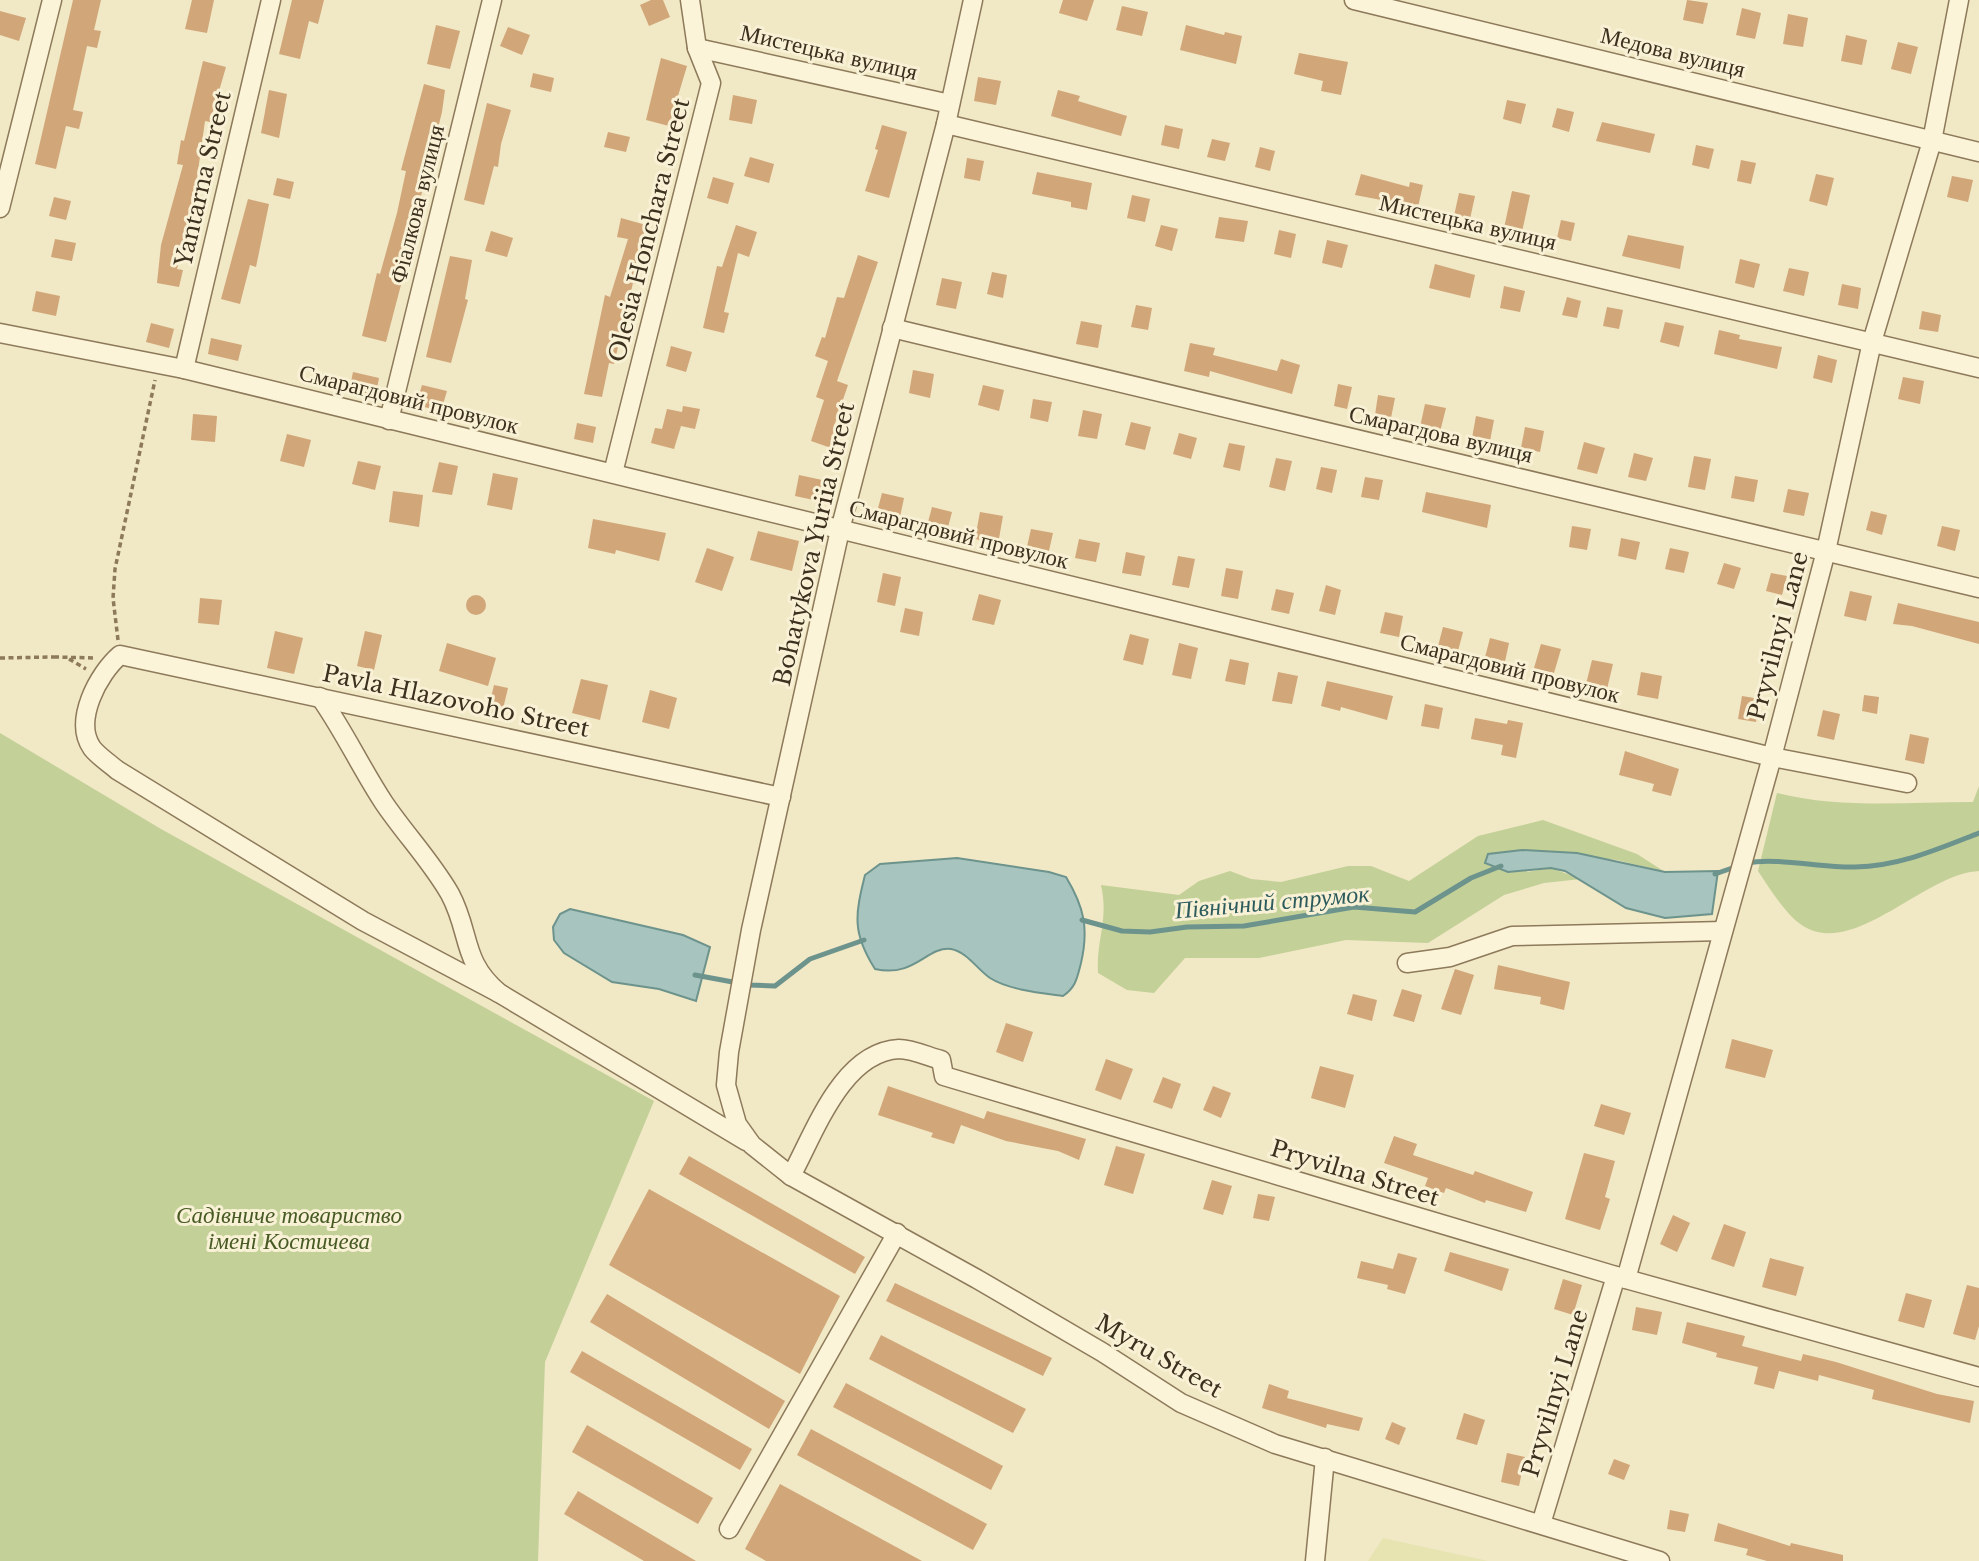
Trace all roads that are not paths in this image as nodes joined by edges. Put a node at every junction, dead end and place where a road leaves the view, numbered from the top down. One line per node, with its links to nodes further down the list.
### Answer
1 (52, 0): 13 (street)
2 (271, 0): 18 (street, Yantarna Street)
3 (492, 0): 19 (street, Фіалкова вулиця)
4 (690, 0): 8 (street, Olesia Honchara Street)
5 (973, 0): 9 (street, Bohatykova Yuriia Street)
6 (1354, 0): 11 (street, Медова вулиця)
7 (1959, 0): 11 (street, Pryvilnyi Lane)
8 (697, 48): 9 (street, Мистецька вулиця); 20 (street, Olesia Honchara Street)
9 (950, 104): 10 (street, Bohatykova Yuriia Street)
10 (946, 124): 14 (street, Bohatykova Yuriia Street); 16 (street, Мистецька вулиця)
11 (1932, 141): 12 (street, Медова вулиця); 16 (street, Pryvilnyi Lane)
12 (1979, 152)
13 (0, 208)
14 (892, 328): 21 (street, Bohatykova Yuriia Street); 22 (street, Смарагдова вулиця)
15 (0, 333): 18 (street, Смарагдовий провулок)
16 (1872, 342): 17 (street, Мистецька вулиця); 22 (street, Pryvilnyi Lane)
17 (1979, 368)
18 (184, 369): 19 (street, Смарагдовий провулок)
19 (389, 420): 20 (street, Смарагдовий провулок)
20 (613, 473): 21 (street, Смарагдовий провулок)
21 (840, 530): 25 (street, Смарагдовий провулок); 27 (street, Bohatykova Yuriia Street)
22 (1826, 551): 23 (street, Смарагдова вулиця); 25 (street, Pryvilnyi Lane)
23 (1979, 588)
24 (320, 697): 27 (street, Pavla Hlazovoho Street); 30 (street); 30 (street, Pavla Hlazovoho Street)
25 (1772, 757): 26 (street, Смарагдовий провулок); 28 (street, Pryvilnyi Lane)
26 (1907, 783)
27 (781, 797): 31 (street, Bohatykova Yuriia Street)
28 (1723, 931): 29 (street); 35 (street, Pryvilnyi Lane)
29 (1407, 963)
30 (499, 993): 32 (street)
31 (730, 1104): 32 (street, Myru Street)
32 (752, 1144): 33 (street, Myru Street)
33 (791, 1176): 34 (street, Myru Street); 35 (street, Pryvilna Street)
34 (897, 1233): 37 (street, Myru Street); 39 (street)
35 (1621, 1278): 36 (street, Pryvilna Street); 38 (street, Pryvilnyi Lane)
36 (1979, 1377)
37 (1325, 1458): 38 (street, Myru Street); 40 (street)
38 (1541, 1524): 41 (street, Myru Street)
39 (729, 1529)
40 (1315, 1561)
41 (1660, 1561)

